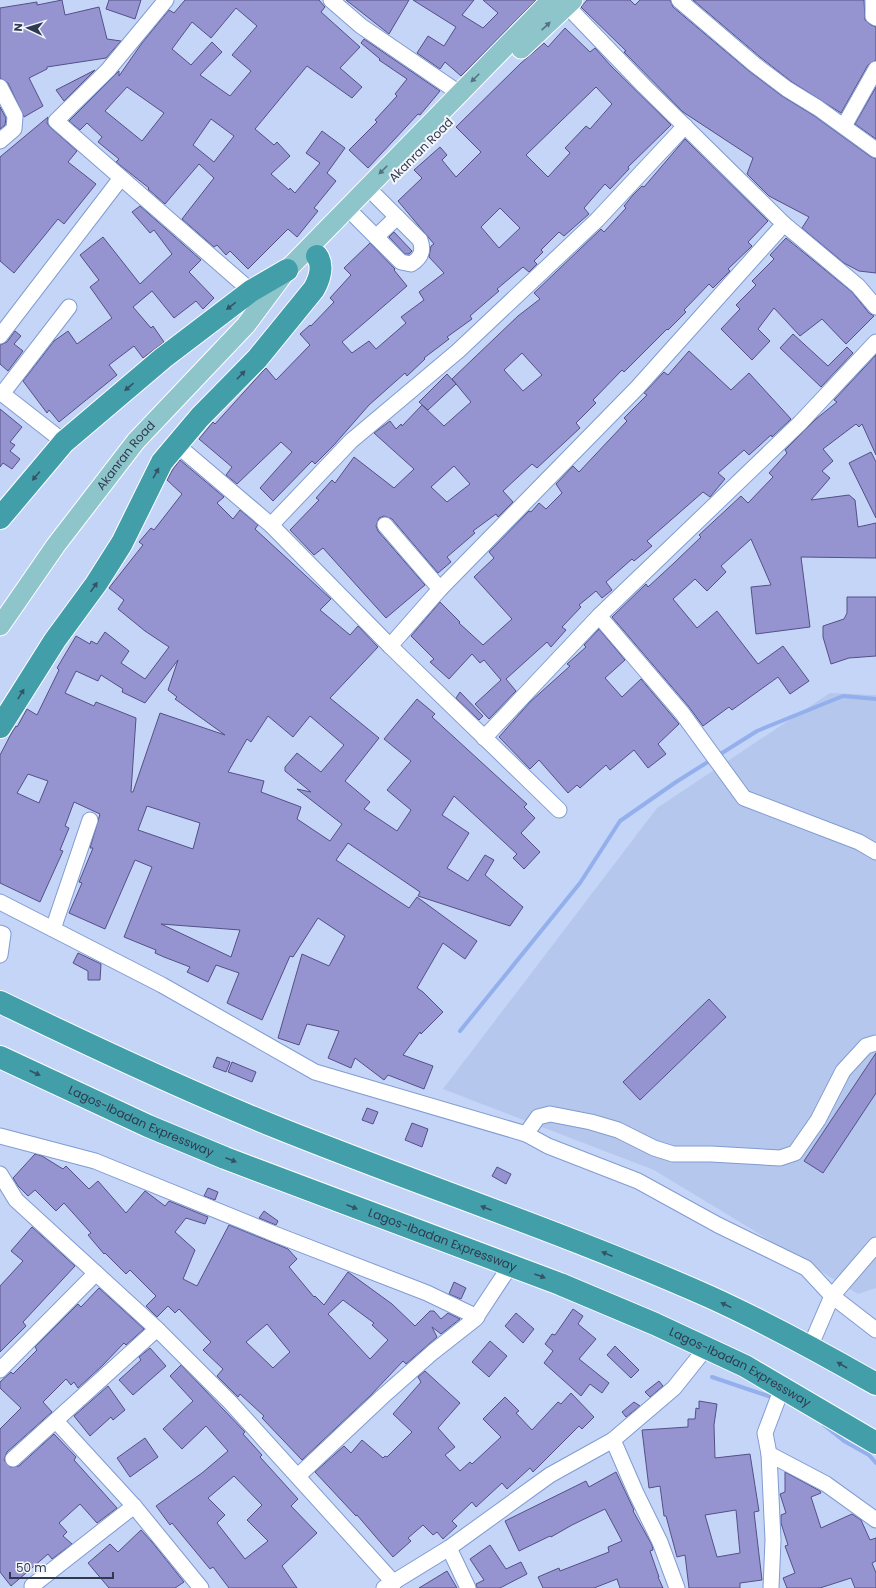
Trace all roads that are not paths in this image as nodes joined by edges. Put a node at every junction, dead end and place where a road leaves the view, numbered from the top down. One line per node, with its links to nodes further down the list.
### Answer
1 (166, 0): 14 (street)
2 (331, 0): 9 (street)
3 (679, 0): 11 (street)
4 (873, 0): 6 (street)
5 (564, 2): 9 (main road, Akanran Road, one-way to 9); 10 (street); 15 (main road, Akanran Road, one-way to 5)
6 (876, 18)
7 (876, 69): 11 (street)
8 (0, 87): 12 (street)
9 (459, 93): 21 (main road, Akanran Road, one-way to 21)
10 (684, 126): 18 (street); 31 (street)
11 (844, 126): 13 (street)
12 (0, 141)
13 (876, 150)
14 (121, 178): 22 (street); 25 (street)
15 (376, 196): 16 (main road, Akanran Road); 17 (street)
16 (355, 216): 19 (street); 20 (main road, Akanran Road)
17 (396, 217): 19 (street); 19 (street)
18 (784, 224): 24 (street); 33 (street)
19 (376, 237)
20 (317, 256): 22 (main road, Akanran Road); 29 (highway, one-way to 20)
21 (287, 270): 22 (highway)
22 (259, 294): 28 (highway, one-way to 28); 35 (main road, Akanran Road)
23 (69, 306): 27 (street)
24 (876, 307)
25 (0, 336)
26 (876, 342): 34 (street)
27 (1, 393): 28 (street)
28 (64, 442): 30 (highway, one-way to 30)
29 (177, 445): 31 (street); 37 (highway, one-way to 29)
30 (0, 518)
31 (271, 525): 36 (street)
32 (385, 526): 33 (street)
33 (440, 589): 36 (street)
34 (599, 616): 38 (street); 41 (street)
35 (0, 626)
36 (390, 646): 38 (street)
37 (0, 727)
38 (484, 738): 39 (street)
39 (559, 810)
40 (90, 820): 43 (street)
41 (876, 852)
42 (0, 902): 43 (street)
43 (53, 929): 49 (street)
44 (0, 933): 45 (street)
45 (0, 955)
46 (0, 1002): 59 (highway, one-way to 46)
47 (876, 1043): 49 (street)
48 (0, 1057): 53 (highway, Lagos-Ibadan Expressway, one-way to 53)
49 (526, 1134): 55 (street)
50 (0, 1136): 56 (street)
51 (0, 1174): 54 (street)
52 (876, 1245): 55 (street)
53 (510, 1266): 56 (street); 60 (highway, Lagos-Ibadan Expressway, one-way to 60)
54 (96, 1273): 57 (street); 61 (street)
55 (832, 1296): 58 (street); 59 (street)
56 (477, 1316): 69 (street)
57 (157, 1329): 64 (street); 69 (street)
58 (876, 1330)
59 (810, 1347): 62 (highway, one-way to 59)
60 (706, 1348): 63 (highway, Lagos-Ibadan Expressway); 65 (street)
61 (0, 1370)
62 (876, 1384)
63 (782, 1388): 66 (highway, Lagos-Ibadan Expressway); 67 (street)
64 (56, 1422): 68 (street); 70 (street)
65 (613, 1440): 72 (street); 77 (street)
66 (876, 1443)
67 (769, 1454): 71 (street); 78 (street)
68 (13, 1459)
69 (298, 1476): 73 (street)
70 (134, 1506): 74 (street); 75 (street)
71 (876, 1520)
72 (449, 1548): 73 (street); 76 (street)
73 (389, 1585)
74 (32, 1586)
75 (202, 1588)
76 (468, 1588)
77 (677, 1588)
78 (771, 1588)

